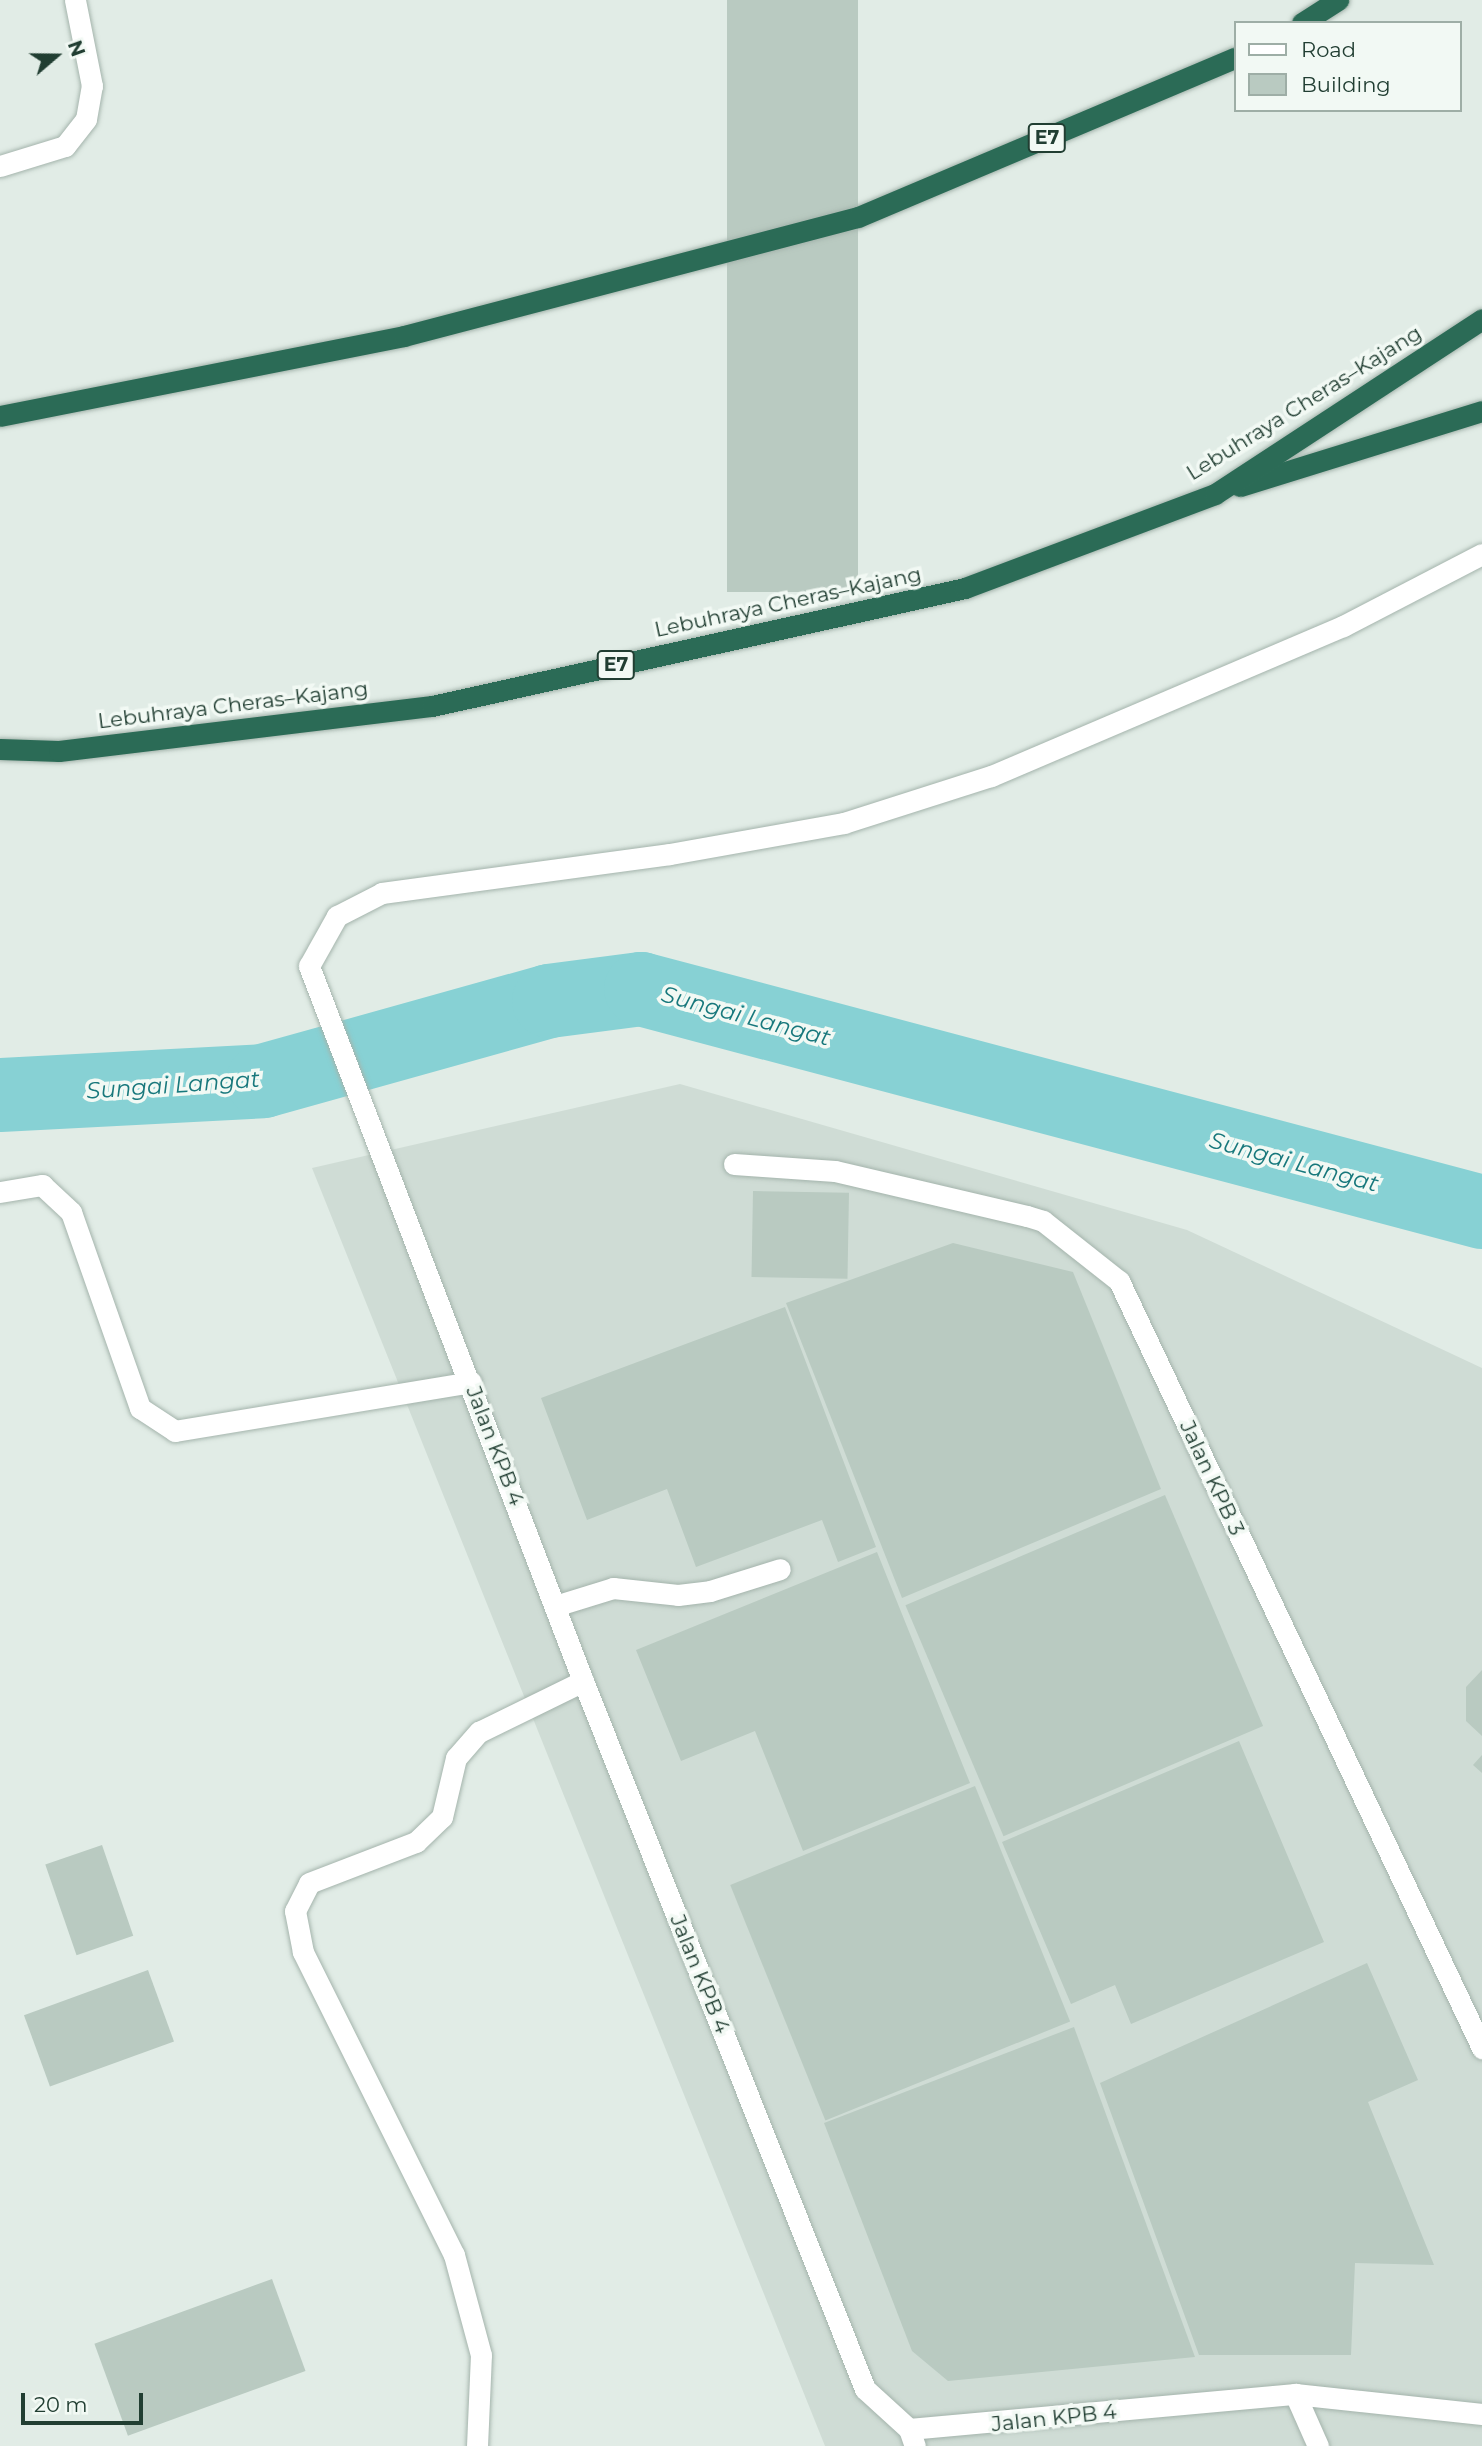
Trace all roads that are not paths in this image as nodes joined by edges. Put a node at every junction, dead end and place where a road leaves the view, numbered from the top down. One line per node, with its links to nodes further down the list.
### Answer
1 (75, 0): 5 (street)
2 (1338, 0): 3 (highway)
3 (1304, 21)
4 (1234, 58): 8 (highway, E7)
5 (0, 166)
6 (1482, 319): 9 (highway, Lebuhraya Cheras–Kajang / E7)
7 (1482, 411): 9 (highway)
8 (0, 416)
9 (1214, 494): 11 (highway, Lebuhraya Cheras–Kajang / E7)
10 (1482, 554): 14 (street, Jalan KPB 4)
11 (0, 749)
12 (734, 1164): 18 (street, Jalan KPB 3)
13 (0, 1192): 14 (street)
14 (471, 1382): 16 (street, Jalan KPB 4)
15 (780, 1569): 16 (street)
16 (555, 1606): 17 (street, Jalan KPB 4)
17 (583, 1681): 21 (street, Jalan KPB 4); 22 (street)
18 (1482, 2048)
19 (1295, 2394): 20 (street, Jalan KPB 4); 21 (street, Jalan KPB 4); 23 (street)
20 (1482, 2414)
21 (912, 2437)
22 (477, 2446)
23 (1318, 2446)

